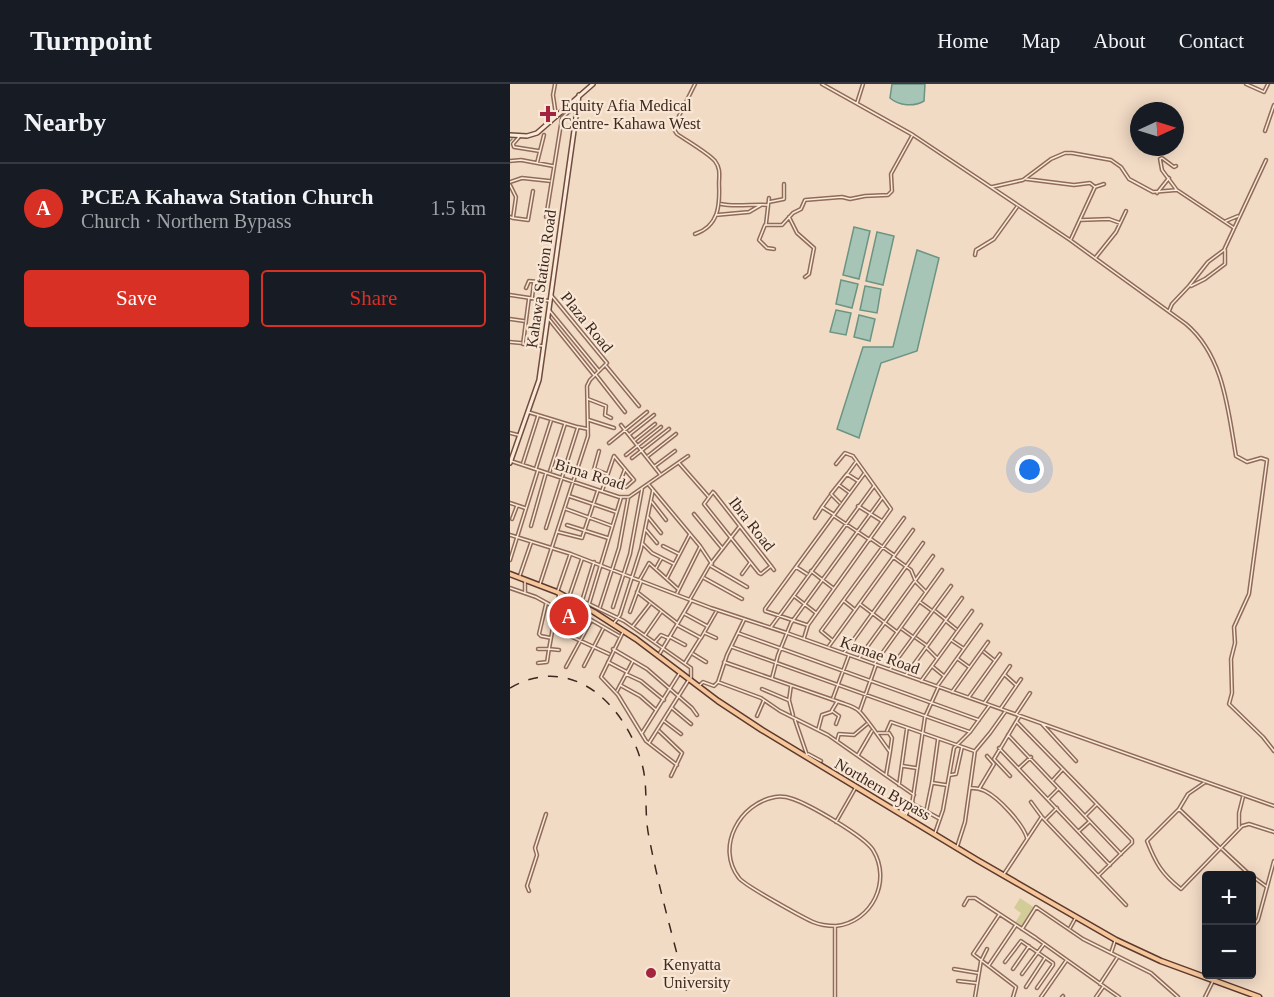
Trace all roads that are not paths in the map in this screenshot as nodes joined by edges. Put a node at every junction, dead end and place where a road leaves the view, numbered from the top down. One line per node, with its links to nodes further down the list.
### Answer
1 (555, 84): 12 (street)
2 (695, 84): 39 (street)
3 (822, 84): 10 (street)
4 (863, 84): 10 (street)
5 (1246, 84): 6 (street)
6 (1268, 84)
7 (590, 85): 8 (street)
8 (579, 95): 9 (street, Kahawa Station Road); 12 (street)
9 (579, 102): 23 (street); 66 (street, Kahawa Station Road)
10 (857, 104): 16 (street)
11 (1274, 105): 13 (street)
12 (556, 116): 17 (street)
13 (1265, 131)
14 (510, 135): 17 (street)
15 (544, 135): 18 (street)
16 (913, 135): 33 (street); 48 (street)
17 (520, 136): 18 (street)
18 (539, 151): 22 (street)
19 (1165, 160): 24 (street); 25 (street); 25 (street)
20 (1266, 160): 44 (street)
21 (510, 161): 22 (street)
22 (537, 163): 23 (street)
23 (553, 165): 28 (street)
24 (1176, 166)
25 (1162, 170): 26 (street)
26 (1170, 178): 34 (street); 36 (street)
27 (1025, 179): 32 (street); 33 (street); 36 (street)
28 (551, 182): 29 (street); 47 (street)
29 (510, 183): 46 (street)
30 (784, 184): 38 (street)
31 (1104, 184): 32 (street)
32 (1095, 187): 49 (street)
33 (991, 188): 42 (street)
34 (1177, 190): 36 (street); 50 (street)
35 (533, 191): 46 (street)
36 (1157, 193)
37 (769, 198): 38 (street)
38 (769, 202): 41 (street)
39 (720, 203): 40 (street); 45 (street)
40 (761, 205): 41 (street); 45 (street)
41 (768, 206): 52 (street)
42 (1018, 206): 55 (street); 58 (street)
43 (1126, 211): 51 (street)
44 (1240, 214): 50 (street); 53 (street)
45 (716, 215): 54 (street)
46 (511, 217)
47 (546, 217)
48 (789, 217): 52 (street); 60 (street)
49 (1080, 220): 51 (street); 55 (street)
50 (1226, 221): 53 (street)
51 (1120, 223): 59 (street)
52 (765, 225): 57 (street)
53 (1234, 228): 56 (street)
54 (695, 234)
55 (1070, 240): 59 (street)
56 (1227, 246): 62 (street); 62 (street)
57 (774, 249)
58 (975, 255)
59 (1095, 258): 70 (street)
60 (805, 277)
61 (535, 281): 63 (street); 64 (street); 67 (street)
62 (1189, 286): 70 (street)
63 (526, 288)
64 (542, 288)
65 (510, 295): 67 (street)
66 (551, 295): 68 (street, Kahawa Station Road); 77 (street, Plaza Road)
67 (531, 298): 68 (street); 73 (street)
68 (550, 301): 69 (street, Kahawa Station Road)
69 (548, 310): 71 (street, Kahawa Station Road); 78 (street)
70 (1168, 312): 407 (street)
71 (548, 317): 76 (street, Kahawa Station Road); 79 (street)
72 (510, 319): 73 (street)
73 (525, 321): 75 (street)
74 (510, 342): 75 (street)
75 (523, 344): 76 (street)
76 (544, 346): 82 (street, Kahawa Station Road)
77 (606, 364): 78 (street); 81 (street, Plaza Road)
78 (599, 371): 79 (street)
79 (595, 375): 80 (street); 83 (street)
80 (587, 399): 87 (street); 89 (street)
81 (639, 406)
82 (528, 412): 85 (street); 102 (street, Kahawa Station Road)
83 (625, 412)
84 (647, 412): 98 (street)
85 (538, 415): 88 (street); 117 (street)
86 (654, 415): 101 (street)
87 (610, 418)
88 (552, 419): 90 (street); 120 (street)
89 (588, 420): 95 (street); 96 (street)
90 (565, 424): 93 (street); 121 (street)
91 (655, 424): 103 (street)
92 (621, 425): 98 (street)
93 (578, 427): 96 (street); 126 (street)
94 (661, 427): 105 (street)
95 (614, 428)
96 (588, 429): 128 (street)
97 (669, 429): 106 (street)
98 (625, 430): 101 (street); 104 (street)
99 (510, 433): 102 (street)
100 (676, 434): 111 (street)
101 (629, 435): 103 (street)
102 (519, 436): 114 (street, Kahawa Station Road)
103 (634, 440): 105 (street)
104 (609, 442)
105 (638, 445): 106 (street); 109 (street)
106 (642, 450): 111 (street); 112 (street)
107 (599, 451): 124 (street)
108 (675, 452): 118 (street)
109 (626, 455)
110 (688, 456): 115 (street, Bima Road)
111 (647, 457): 118 (street)
112 (632, 458)
113 (856, 461): 116 (street); 122 (street); 123 (street)
114 (510, 462): 117 (street, Bima Road)
115 (679, 463): 125 (street, Bima Road); 142 (street)
116 (836, 464)
117 (523, 465): 120 (street, Bima Road)
118 (654, 467): 125 (street)
119 (625, 468): 124 (street); 130 (street); 130 (street)
120 (537, 469): 121 (street, Bima Road); 152 (street)
121 (548, 472): 126 (street, Bima Road); 167 (street)
122 (865, 472): 129 (street); 133 (street)
123 (847, 474): 129 (street); 132 (street)
124 (608, 475): 127 (street)
125 (660, 475): 131 (street, Bima Road)
126 (562, 476): 128 (street, Bima Road); 170 (street)
127 (606, 480): 130 (street); 137 (street)
128 (574, 481): 134 (street, Bima Road); 140 (street)
129 (858, 481): 138 (street)
130 (619, 485)
131 (648, 485): 135 (street, Bima Road); 136 (street)
132 (839, 485): 138 (street); 139 (street)
133 (874, 485): 143 (street); 150 (street)
134 (598, 489): 137 (street, Bima Road); 149 (street)
135 (642, 489): 144 (street, Bima Road); 213 (street)
136 (653, 490): 145 (street); 177 (street)
137 (602, 491): 141 (street, Bima Road)
138 (850, 493): 147 (street)
139 (831, 495): 147 (street); 151 (street)
140 (569, 496): 149 (street); 153 (street)
141 (621, 497): 144 (street, Bima Road); 154 (street)
142 (708, 497): 169 (street, Ibra Road); 181 (street)
143 (883, 497): 156 (street); 164 (street)
144 (628, 498): 208 (street)
145 (651, 501): 158 (street); 163 (street)
146 (510, 503): 148 (street)
147 (842, 504): 157 (street)
148 (517, 505): 152 (street); 162 (street)
149 (593, 505): 154 (street); 159 (street)
150 (858, 506): 156 (street); 165 (street)
151 (822, 507): 157 (street); 160 (street)
152 (526, 508): 179 (street)
153 (565, 509): 159 (street); 175 (street)
154 (617, 512): 168 (street)
155 (694, 514): 191 (street)
156 (871, 514): 164 (street); 174 (street)
157 (834, 515): 165 (street); 206 (street)
158 (648, 516): 172 (street); 176 (street)
159 (589, 518): 168 (street); 171 (street)
160 (815, 518)
161 (904, 518): 189 (street)
162 (512, 519)
163 (666, 520)
164 (882, 522): 182 (street)
165 (845, 523): 174 (street); 211 (street)
166 (567, 525): 171 (street)
167 (531, 526)
168 (613, 526): 180 (street)
169 (740, 526): 181 (street); 204 (street, Ibra Road)
170 (546, 528)
171 (585, 530): 175 (street); 180 (street)
172 (645, 530): 184 (street); 185 (street)
173 (913, 530): 194 (street)
174 (858, 531): 182 (street); 222 (street)
175 (557, 532): 190 (street)
176 (661, 532)
177 (690, 534): 188 (street); 193 (street)
178 (510, 535): 179 (street, Kamae Road)
179 (517, 538): 183 (street, Kamae Road); 198 (street)
180 (609, 538): 202 (street)
181 (731, 538): 191 (street); 200 (street)
182 (870, 539): 189 (street); 229 (street)
183 (531, 542): 190 (street, Kamae Road); 216 (street)
184 (642, 543): 197 (street); 217 (street)
185 (657, 543)
186 (923, 543): 205 (street)
187 (663, 546): 193 (street)
188 (700, 546): 201 (street); 228 (street)
189 (883, 547): 194 (street); 240 (street)
190 (551, 548): 192 (street, Kamae Road); 224 (street)
191 (723, 550): 201 (street)
192 (571, 554): 196 (street, Kamae Road); 232 (street)
193 (680, 555): 203 (street)
194 (894, 556): 205 (street); 247 (street)
195 (933, 556): 223 (street)
196 (582, 558): 199 (street, Kamae Road); 236 (street)
197 (662, 558): 203 (street); 207 (street)
198 (510, 560)
199 (594, 562): 202 (street, Kamae Road); 242 (street)
200 (751, 563): 204 (street); 214 (street)
201 (711, 564): 218 (street); 226 (street)
202 (602, 565): 208 (street, Kamae Road); 245 (street)
203 (675, 565): 220 (street)
204 (771, 566): 209 (street, Ibra Road)
205 (906, 566): 223 (street); 261 (street)
206 (796, 567): 215 (street); 262 (street)
207 (655, 568): 220 (street); 221 (street)
208 (612, 569): 213 (street, Kamae Road); 250 (street)
209 (774, 570)
210 (942, 570): 233 (street)
211 (810, 571): 215 (street); 222 (street)
212 (510, 574): 216 (main road, Northern Bypass)
213 (624, 574): 217 (street, Kamae Road); 248 (street)
214 (742, 574)
215 (808, 574): 235 (street)
216 (519, 577): 219 (main road, Northern Bypass)
217 (633, 578): 221 (street, Kamae Road); 263 (street)
218 (703, 578): 238 (street); 239 (street)
219 (525, 579): 224 (main road, Northern Bypass); 231 (street)
220 (667, 579): 228 (street)
221 (640, 580): 230 (street); 234 (street, Kamae Road)
222 (823, 580): 229 (street); 246 (street)
223 (915, 581): 233 (street); 268 (street)
224 (540, 585): 232 (main road, Northern Bypass)
225 (951, 586): 256 (street)
226 (747, 587)
227 (510, 588): 231 (street)
228 (678, 589): 234 (street)
229 (834, 589): 260 (street)
230 (637, 592): 243 (street); 258 (street)
231 (525, 593): 244 (street)
232 (559, 593): 236 (main road, Northern Bypass); 249 (street)
233 (926, 593): 241 (street)
234 (677, 594): 239 (street, Kamae Road)
235 (793, 595): 246 (street); 262 (street)
236 (569, 598): 242 (main road, Northern Bypass)
237 (962, 598): 266 (street)
238 (742, 599)
239 (690, 600): 253 (street, Kamae Road); 259 (street)
240 (844, 601): 252 (street); 294 (street)
241 (920, 602): 256 (street); 277 (street)
242 (580, 603): 245 (street); 251 (main road, Northern Bypass); 254 (street)
243 (651, 603): 255 (street); 273 (street)
244 (546, 604): 249 (street); 288 (street)
245 (589, 604): 251 (street)
246 (805, 604): 260 (street); 267 (street)
247 (859, 604): 252 (street); 261 (street)
248 (613, 607)
249 (556, 608): 254 (street); 288 (street)
250 (600, 608): 251 (street); 263 (street)
251 (595, 609): 269 (main road, Northern Bypass)
252 (855, 609): 294 (street)
253 (717, 610): 264 (street, Kamae Road); 274 (street)
254 (576, 611): 265 (street); 295 (street)
255 (662, 611): 270 (street); 286 (street)
256 (933, 611): 266 (street); 287 (street)
257 (972, 611): 278 (street)
258 (630, 612)
259 (683, 613): 270 (street); 274 (street)
260 (816, 613): 272 (street)
261 (872, 613): 268 (street); 312 (street)
262 (778, 616): 267 (street); 275 (street)
263 (619, 618): 269 (street); 273 (street)
264 (744, 619): 275 (street, Kamae Road); 282 (street)
265 (591, 620): 276 (street); 295 (street)
266 (945, 620): 278 (street); 300 (street)
267 (792, 621): 272 (street); 283 (street)
268 (884, 623): 280 (street); 320 (street)
269 (614, 624): 279 (main road, Northern Bypass)
270 (676, 624): 289 (street); 290 (street)
271 (981, 625): 309 (street)
272 (808, 626): 293 (street)
273 (632, 627): 284 (street)
274 (707, 627): 281 (street)
275 (771, 627): 283 (street, Kamae Road)
276 (603, 628): 285 (street); 301 (street)
277 (901, 628): 280 (street); 287 (street)
278 (958, 630): 296 (street)
279 (623, 631): 285 (street); 292 (main road, Northern Bypass)
280 (898, 632): 329 (street)
281 (704, 633): 290 (street); 291 (street)
282 (738, 633): 302 (street); 303 (street)
283 (788, 633): 293 (street, Kamae Road); 303 (street)
284 (640, 634): 286 (street); 292 (street)
285 (620, 636): 307 (street)
286 (644, 636): 298 (street)
287 (914, 637): 300 (street); 336 (street)
288 (551, 638): 306 (street)
289 (669, 638): 298 (street); 299 (street); 308 (street)
290 (700, 638): 314 (street)
291 (716, 638)
292 (636, 639): 317 (main road, Northern Bypass)
293 (803, 639): 304 (street, Kamae Road)
294 (832, 639): 304 (street)
295 (580, 640): 301 (street); 333 (street)
296 (951, 640): 309 (street); 318 (street)
297 (988, 642): 311 (street)
298 (654, 643): 308 (street)
299 (685, 645)
300 (926, 646): 318 (street); 340 (street)
301 (593, 647): 313 (street); 330 (street)
302 (732, 647): 325 (street); 327 (street)
303 (780, 648): 327 (street); 335 (street)
304 (828, 648): 312 (street, Kamae Road)
305 (538, 649): 306 (street)
306 (549, 649): 310 (street); 326 (street)
307 (613, 649): 313 (street); 322 (street)
308 (662, 649): 317 (street); 328 (street)
309 (964, 649): 319 (street)
310 (559, 650)
311 (982, 651): 321 (street); 334 (street)
312 (843, 653): 316 (street, Kamae Road)
313 (610, 654): 323 (street)
314 (692, 654): 324 (street); 328 (street)
315 (1000, 654): 321 (street)
316 (849, 655): 320 (street, Kamae Road); 335 (street)
317 (657, 657): 338 (main road, Northern Bypass)
318 (938, 658): 331 (street)
319 (958, 658): 334 (street); 341 (street)
320 (858, 659): 329 (street, Kamae Road)
321 (995, 660): 361 (street)
322 (633, 661): 337 (street); 355 (street)
323 (607, 662): 337 (street); 356 (street)
324 (706, 662)
325 (724, 662): 342 (street); 347 (street)
326 (538, 663)
327 (776, 663): 342 (street); 349 (street)
328 (685, 664): 345 (street)
329 (875, 664): 336 (street, Kamae Road); 344 (street)
330 (584, 666)
331 (932, 666): 341 (street); 346 (street)
332 (1010, 666): 339 (street)
333 (566, 667)
334 (970, 668): 357 (street)
335 (843, 670): 344 (street); 349 (street)
336 (890, 670): 340 (street, Kamae Road)
337 (626, 673): 348 (street); 363 (street)
338 (679, 674): 345 (main road, Northern Bypass); 355 (street)
339 (1004, 674): 351 (street); 368 (street)
340 (905, 676): 346 (street, Kamae Road)
341 (944, 676): 353 (street)
342 (772, 678): 350 (street)
343 (1021, 679): 351 (street)
344 (869, 680): 359 (street); 367 (street)
345 (689, 681): 352 (main road, Northern Bypass); 360 (street)
346 (921, 681): 353 (street, Kamae Road)
347 (717, 682): 352 (street); 364 (street)
348 (620, 685): 356 (street); 373 (street)
349 (838, 685): 359 (street); 362 (street)
350 (791, 686): 362 (street); 365 (street)
351 (1016, 686): 371 (street)
352 (698, 687): 410 (main road, Northern Bypass)
353 (937, 687): 357 (street, Kamae Road); 367 (street)
354 (762, 689): 365 (street)
355 (670, 690): 360 (street); 363 (street)
356 (616, 692): 397 (street)
357 (952, 692): 361 (street, Kamae Road)
358 (1030, 693): 377 (street)
359 (866, 695): 374 (street); 380 (street)
360 (679, 696): 370 (street); 376 (street)
361 (968, 698): 368 (street, Kamae Road)
362 (832, 699): 366 (street)
363 (664, 700): 373 (street)
364 (764, 700): 378 (street); 381 (street)
365 (789, 700): 381 (street)
366 (838, 701): 372 (street); 374 (street)
367 (931, 702): 380 (street); 382 (street)
368 (984, 703): 369 (street, Kamae Road)
369 (990, 705): 371 (street, Kamae Road); 382 (street)
370 (671, 708): 383 (street); 385 (street)
371 (1001, 709): 375 (street, Kamae Road)
372 (832, 710): 386 (street); 391 (street)
373 (657, 711): 397 (street)
374 (859, 711): 387 (street)
375 (1005, 711): 377 (street, Kamae Road); 406 (street)
376 (697, 715)
377 (1015, 715): 379 (street, Kamae Road)
378 (757, 716)
379 (1020, 716): 384 (street); 388 (street, Kamae Road)
380 (924, 717): 394 (street); 396 (street)
381 (794, 718): 391 (street); 410 (street)
382 (979, 720): 394 (street)
383 (664, 721): 390 (street); 398 (street)
384 (1017, 722): 399 (street); 419 (street)
385 (691, 724)
386 (836, 724)
387 (868, 724): 392 (street); 401 (street)
388 (1041, 724): 414 (street); 426 (street, Kamae Road)
389 (907, 728): 393 (street); 396 (street); 416 (street)
390 (658, 730): 402 (street); 415 (street)
391 (818, 730): 401 (street)
392 (873, 730): 395 (street); 409 (street)
393 (887, 731): 395 (street); 408 (street)
394 (970, 732): 403 (street)
395 (878, 733): 408 (street)
396 (922, 733): 400 (street); 418 (street)
397 (642, 734): 402 (street)
398 (681, 734)
399 (1008, 735): 405 (street); 412 (street)
400 (938, 738): 403 (street); 425 (street)
401 (837, 742): 409 (street)
402 (649, 744): 415 (street)
403 (958, 744): 404 (street); 420 (street)
404 (963, 746): 406 (street); 420 (street)
405 (999, 748): 417 (street); 423 (street)
406 (975, 751): 430 (street)
407 (1274, 751)
408 (890, 752): 422 (street)
409 (857, 755): 422 (street)
410 (807, 756): 413 (street); 429 (main road, Northern Bypass)
411 (987, 756): 432 (street)
412 (1031, 757): 417 (street); 424 (street)
413 (821, 761)
414 (1077, 761)
415 (677, 765): 421 (street)
416 (902, 766): 418 (street); 428 (street)
417 (1019, 768): 435 (street)
418 (918, 769): 433 (street)
419 (1063, 769): 424 (street); 438 (street)
420 (949, 775): 427 (street)
421 (670, 776)
422 (886, 776): 428 (street)
423 (1010, 776)
424 (1052, 781): 431 (street)
425 (932, 783): 427 (street); 442 (street)
426 (1204, 783): 434 (street, Kamae Road); 441 (street)
427 (948, 785): 447 (street)
428 (899, 786): 433 (street)
429 (856, 787): 444 (main road, Northern Bypass); 450 (street)
430 (970, 788): 432 (street); 456 (street)
431 (1059, 788): 435 (street); 445 (street)
432 (979, 789): 455 (street)
433 (914, 795): 437 (street)
434 (1243, 796): 439 (street, Kamae Road); 451 (street)
435 (1048, 799): 440 (street)
436 (1031, 802): 446 (street)
437 (912, 804): 442 (street); 444 (street)
438 (1096, 805): 445 (street); 458 (street)
439 (1274, 806)
440 (1057, 808): 448 (street); 452 (street)
441 (1179, 809): 457 (street); 457 (street)
442 (926, 812): 447 (street)
443 (546, 814): 466 (street)
444 (905, 816): 454 (main road, Northern Bypass)
445 (1085, 816): 449 (street)
446 (1042, 817): 448 (street); 455 (street)
447 (941, 819): 454 (street)
448 (1045, 820): 463 (street)
449 (1090, 821): 452 (street); 458 (street)
450 (836, 823): 473 (street); 473 (street)
451 (1239, 828): 453 (street); 457 (street)
452 (1079, 831): 460 (street)
453 (1274, 832)
454 (934, 833): 456 (main road, Northern Bypass)
455 (1027, 838): 462 (street)
456 (957, 848): 462 (main road, Northern Bypass)
457 (1221, 849): 461 (street)
458 (1121, 854): 460 (street)
459 (1274, 861): 465 (street)
460 (1110, 865): 463 (street)
461 (1246, 871)
462 (1004, 875): 470 (main road, Northern Bypass)
463 (1098, 876): 467 (street)
464 (1256, 879): 465 (street)
465 (1267, 887): 472 (street)
466 (529, 891)
467 (1126, 904)
468 (964, 905): 469 (street)
469 (999, 914): 471 (street); 485 (street)
470 (1075, 918): 474 (street); 476 (main road, Northern Bypass)
471 (1016, 925): 475 (street); 487 (street)
472 (1253, 925)
473 (835, 926): 499 (street)
474 (1069, 928): 475 (street); 481 (street)
475 (1022, 929): 477 (street)
476 (1116, 940): 481 (street); 492 (main road, Northern Bypass)
477 (1044, 944): 480 (street); 484 (street)
478 (1029, 945): 480 (street); 486 (street); 489 (street)
479 (987, 949): 485 (street)
480 (1038, 952): 482 (street); 491 (street)
481 (1111, 954): 483 (street)
482 (1046, 957): 497 (street); 498 (street)
483 (1118, 957): 495 (street); 505 (street)
484 (1066, 960): 495 (street); 502 (street)
485 (981, 961): 487 (street); 490 (street)
486 (1005, 962)
487 (988, 966): 501 (street)
488 (954, 969): 490 (street)
489 (1013, 969)
490 (978, 973): 494 (street)
491 (1022, 974)
492 (1217, 980): 506 (street); 507 (main road, Northern Bypass)
493 (958, 981): 494 (street)
494 (977, 983): 500 (street)
495 (1100, 984): 496 (street)
496 (1104, 986): 503 (street); 504 (street)
497 (1026, 987)
498 (1037, 988)
499 (835, 997)
500 (975, 997)
501 (1013, 997)
502 (1041, 997)
503 (1096, 997)
504 (1119, 997)
505 (1178, 997)
506 (1205, 997)
507 (1259, 997)

